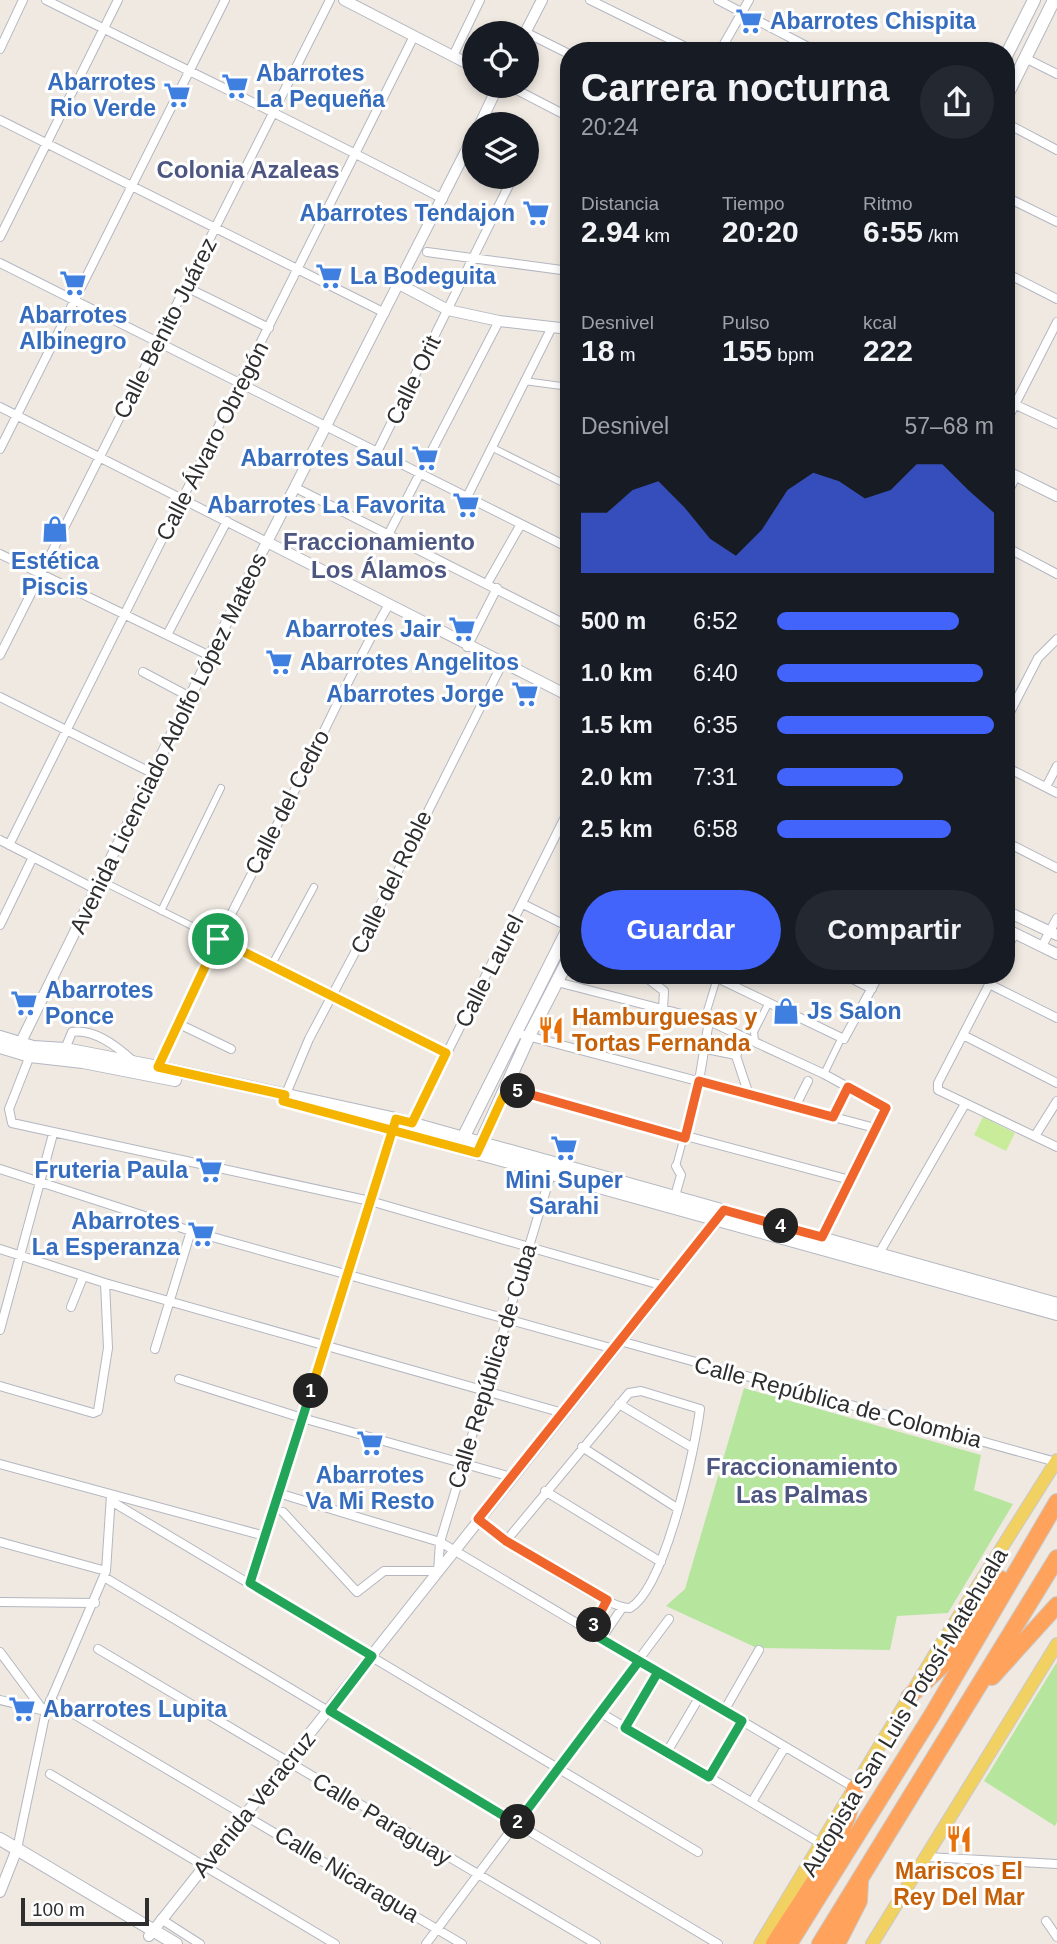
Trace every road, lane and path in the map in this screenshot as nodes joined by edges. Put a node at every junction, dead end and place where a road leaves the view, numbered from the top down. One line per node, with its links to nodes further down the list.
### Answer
1 (23, 0): 23 (street)
2 (46, 0): 16 (street)
3 (118, 0): 16 (street)
4 (225, 0): 28 (street)
5 (330, 0): 33 (street, Calle Benito Juárez)
6 (344, 0): 17 (street)
7 (479, 0): 25 (street)
8 (542, 0): 15 (street)
9 (590, 0): 19 (street)
10 (718, 0): 14 (street)
11 (749, 0): 14 (street)
12 (1034, 0): 22 (main road)
13 (1055, 1): 26 (main road)
14 (740, 11): 20 (street); 21 (street)
15 (531, 21)
16 (104, 29): 28 (street); 36 (street)
17 (414, 36): 25 (street); 38 (street, Calle Álvaro Obregón)
18 (539, 40): 24 (street)
19 (676, 42)
20 (724, 42)
21 (799, 42)
22 (1013, 42)
23 (0, 49)
24 (560, 50)
25 (453, 56): 27 (street)
26 (1024, 58): 29 (street); 30 (main road)
27 (462, 61)
28 (191, 69): 33 (street); 40 (street)
29 (1057, 74)
30 (1015, 78)
31 (532, 98): 32 (street)
32 (560, 112)
33 (272, 115): 38 (street); 45 (street, Calle Benito Juárez)
34 (0, 120): 36 (street)
35 (1015, 128): 37 (street)
36 (47, 143): 40 (street); 46 (street)
37 (1057, 150)
38 (358, 154): 42 (street); 50 (street, Calle Álvaro Obregón)
39 (462, 162): 42 (street, Avenida Licenciado Adolfo López Mateos)
40 (132, 186): 45 (street); 55 (street)
41 (507, 189): 48 (street, Calle Orit)
42 (443, 199): 53 (street, Avenida Licenciado Adolfo López Mateos)
43 (1015, 201): 44 (street)
44 (1057, 222)
45 (215, 228): 50 (street); 54 (street, Calle Benito Juárez)
46 (0, 237)
47 (427, 252): 48 (street)
48 (474, 257): 51 (street); 57 (street, Calle Orit)
49 (0, 263): 55 (street)
50 (300, 270): 58 (street); 62 (street, Calle Álvaro Obregón)
51 (560, 270)
52 (1015, 278): 56 (street)
53 (399, 284): 57 (street); 58 (street, Avenida Licenciado Adolfo López Mateos)
54 (186, 287): 62 (street); 64 (street, Calle Benito Juárez)
55 (74, 299): 64 (street); 70 (street)
56 (1057, 299)
57 (448, 310): 59 (street); 75 (street, Calle Orit)
58 (385, 313): 72 (street, Avenida Licenciado Adolfo López Mateos)
59 (499, 321): 61 (street); 77 (street)
60 (1057, 322): 68 (street)
61 (552, 327): 63 (street); 65 (street)
62 (269, 328): 66 (street, Calle Álvaro Obregón)
63 (560, 328)
64 (157, 343): 66 (street); 76 (street, Calle Benito Juárez)
65 (524, 381): 67 (street); 73 (street)
66 (240, 384): 72 (street); 82 (street, Calle Álvaro Obregón)
67 (560, 386)
68 (1016, 405): 71 (street)
69 (0, 407): 70 (street)
70 (17, 415): 74 (street); 76 (street)
71 (1057, 424)
72 (328, 426): 75 (street); 80 (street, Avenida Licenciado Adolfo López Mateos)
73 (491, 447): 79 (street); 83 (street)
74 (0, 449)
75 (378, 450): 77 (street)
76 (100, 457): 82 (street); 92 (street, Calle Benito Juárez)
77 (420, 473): 83 (street); 86 (street)
78 (1015, 475): 81 (street)
79 (560, 482)
80 (296, 488): 86 (street); 87 (street, Avenida Licenciado Adolfo López Mateos)
81 (1057, 496)
82 (183, 497): 84 (street); 96 (street, Calle Álvaro Obregón)
83 (467, 497): 85 (street)
84 (227, 521): 87 (street); 98 (street)
85 (520, 524): 88 (street); 93 (street)
86 (388, 535): 93 (street)
87 (267, 542): 95 (street); 104 (street, Avenida Licenciado Adolfo López Mateos)
88 (560, 544)
89 (1015, 552): 91 (street)
90 (0, 554): 92 (street)
91 (1057, 573)
92 (41, 574): 96 (street); 103 (street, Calle Benito Juárez)
93 (488, 582): 94 (street)
94 (497, 588): 97 (street); 101 (street)
95 (388, 606): 101 (street); 134 (street, Calle del Cedro)
96 (125, 615): 98 (street); 111 (street, Calle Álvaro Obregón)
97 (560, 621)
98 (166, 635): 104 (street)
99 (1057, 639): 100 (street)
100 (1048, 646): 102 (street); 110 (street)
101 (467, 647): 105 (street)
102 (1057, 650)
103 (0, 655)
104 (210, 656): 108 (street, Avenida Licenciado Adolfo López Mateos)
105 (502, 664): 107 (street); 150 (street, Calle del Roble)
106 (142, 672): 108 (street)
107 (560, 692)
108 (190, 696): 113 (street, Avenida Licenciado Adolfo López Mateos)
109 (0, 697): 111 (street)
110 (1016, 699)
111 (67, 730): 113 (street); 120 (street, Calle Álvaro Obregón)
112 (1057, 765): 115 (street)
113 (152, 772): 124 (street, Avenida Licenciado Adolfo López Mateos)
114 (1015, 772): 115 (street)
115 (1046, 787): 117 (street)
116 (221, 789): 127 (street)
117 (1057, 793)
118 (560, 828): 126 (street, Calle Laurel)
119 (0, 840): 120 (street)
120 (9, 845): 122 (street)
121 (1015, 847): 123 (street)
122 (33, 857): 124 (street); 131 (street)
123 (1057, 868)
124 (97, 884): 127 (street); 164 (street, Avenida Licenciado Adolfo López Mateos)
125 (314, 887): 138 (street)
126 (523, 904): 130 (street); 169 (street, Calle Laurel)
127 (161, 911): 134 (street)
128 (1015, 915): 133 (street)
129 (1057, 918): 133 (street)
130 (560, 922)
131 (0, 925)
132 (1015, 933): 136 (street)
133 (1053, 934): 136 (street)
134 (218, 939): 138 (street); 155 (street, Calle del Cedro)
135 (560, 945): 156 (main road)
136 (1042, 946): 137 (street)
137 (1057, 954)
138 (271, 966): 150 (street)
139 (560, 976): 140 (main road)
140 (557, 982): 141 (street); 158 (main road)
141 (560, 983)
142 (565, 984): 152 (street)
143 (656, 984): 152 (street)
144 (713, 984): 154 (street)
145 (730, 984): 151 (street)
146 (862, 984): 149 (street)
147 (874, 984): 149 (street)
148 (989, 984): 153 (street); 157 (street)
149 (872, 989): 161 (street)
150 (334, 997): 169 (street); 180 (street, Calle del Roble)
151 (768, 1004): 161 (street); 162 (street)
152 (663, 1010): 154 (street)
153 (1057, 1017)
154 (709, 1021): 160 (street); 167 (street)
155 (177, 1023): 166 (street); 172 (street, Calle del Cedro)
156 (516, 1033): 158 (street); 193 (main road)
157 (964, 1035): 176 (street); 182 (street)
158 (529, 1036): 174 (street); 178 (main road)
159 (0, 1037): 164 (main road)
160 (743, 1038): 162 (street); 170 (street)
161 (842, 1039): 173 (street)
162 (755, 1041): 173 (street)
163 (0, 1047): 164 (main road)
164 (18, 1048): 168 (main road)
165 (65, 1049): 168 (main road); 171 (main road); 171 (street)
166 (231, 1049)
167 (706, 1051): 170 (street); 174 (street)
168 (31, 1052): 172 (main road); 185 (street)
169 (446, 1053): 188 (street, Calle Laurel)
170 (736, 1056): 179 (street)
171 (135, 1063): 172 (main road)
172 (156, 1071): 180 (main road)
173 (821, 1072): 175 (street); 177 (street)
174 (699, 1081): 179 (street); 192 (street)
175 (808, 1081): 184 (street)
176 (1057, 1083)
177 (848, 1087): 186 (street); 189 (street)
178 (507, 1088): 192 (street); 194 (main road)
179 (749, 1095): 184 (street)
180 (284, 1098): 187 (main road)
181 (1057, 1101): 191 (street)
182 (965, 1104): 191 (street); 209 (street)
183 (0, 1106): 185 (street)
184 (795, 1107): 186 (street)
185 (9, 1109): 190 (street)
186 (833, 1117): 189 (street)
187 (395, 1124): 188 (main road); 202 (street)
188 (410, 1128): 193 (main road)
189 (875, 1128): 199 (street)
190 (52, 1134): 200 (street); 202 (street)
191 (1035, 1136): 195 (street)
192 (685, 1138): 196 (street); 199 (street)
193 (461, 1142): 194 (main road)
194 (479, 1147): 197 (main road)
195 (1057, 1147)
196 (676, 1166): 201 (street)
197 (553, 1168): 201 (main road); 203 (main road); 206 (street, Calle República de Cuba)
198 (0, 1169): 200 (street, Calle República de Colombia)
199 (850, 1180): 205 (street)
200 (38, 1182): 204 (street, Calle República de Colombia); 208 (street)
201 (675, 1196): 203 (main road)
202 (370, 1201): 206 (street); 210 (street)
203 (722, 1214): 205 (main road); 213 (street, Avenida Veracruz)
204 (191, 1231): 210 (street, Calle República de Colombia); 214 (street)
205 (820, 1242): 209 (main road)
206 (527, 1246): 213 (street); 218 (street, Calle República de Cuba)
207 (0, 1249): 208 (street)
208 (21, 1255): 211 (street); 219 (street)
209 (876, 1258): 215 (main road); 217 (main road)
210 (348, 1274): 218 (street, Calle República de Colombia); 221 (street)
211 (83, 1277): 212 (street); 216 (street)
212 (105, 1283): 214 (street); 224 (street)
213 (664, 1286): 220 (street, Avenida Veracruz)
214 (170, 1302): 221 (street); 222 (street)
215 (1057, 1304)
216 (71, 1307)
217 (1057, 1314)
218 (508, 1317): 220 (street, Calle República de Colombia); 225 (street, Calle República de Cuba)
219 (0, 1330)
220 (617, 1345): 227 (street, Avenida Veracruz); 231 (street, Calle República de Colombia)
221 (326, 1347): 225 (street); 228 (street)
222 (155, 1349)
223 (179, 1379): 228 (street)
224 (0, 1386)
225 (486, 1391): 227 (street); 233 (street, Calle República de Cuba)
226 (620, 1404): 229 (street); 230 (street); 230 (street)
227 (563, 1413): 234 (street, Avenida Veracruz)
228 (302, 1418): 233 (street); 236 (street)
229 (582, 1447): 235 (street); 238 (street)
230 (693, 1448): 238 (street)
231 (1056, 1461): 268 (main road)
232 (0, 1464): 237 (street)
233 (462, 1464): 234 (street); 245 (street, Calle República de Cuba)
234 (511, 1477): 241 (street, Avenida Veracruz)
235 (545, 1491): 243 (street); 248 (street)
236 (278, 1493): 242 (street); 245 (street)
237 (111, 1498): 242 (street); 250 (street); 251 (street)
238 (677, 1508): 248 (street)
239 (1053, 1509): 268 (highway); 313 (highway, Autopista San Luis Potosí-Matehuala)
240 (283, 1512): 249 (street)
241 (478, 1519): 243 (street); 246 (street, Avenida Veracruz)
242 (265, 1536): 251 (street)
243 (506, 1541): 252 (street)
244 (0, 1542): 250 (street)
245 (440, 1542): 246 (street); 249 (street, Calle República de Cuba)
246 (454, 1550): 249 (street, Avenida Veracruz); 258 (street)
247 (1057, 1558): 271 (highway)
248 (661, 1562): 256 (street)
249 (438, 1571): 264 (street, Avenida Veracruz)
250 (105, 1574): 254 (street); 273 (street)
251 (250, 1583): 264 (street)
252 (607, 1600): 256 (street); 258 (street)
253 (0, 1602): 254 (street)
254 (95, 1603): 270 (street)
255 (1057, 1605): 271 (highway)
256 (622, 1608): 259 (street)
257 (669, 1619): 265 (street)
258 (590, 1632): 259 (street)
259 (601, 1639): 265 (street)
260 (1057, 1644): 293 (main road)
261 (98, 1649): 280 (street, Calle Paraguay)
262 (758, 1650): 274 (street)
263 (0, 1652): 272 (street)
264 (372, 1656): 273 (street, Avenida Veracruz); 281 (street)
265 (639, 1661): 266 (street); 275 (street)
266 (658, 1672): 267 (street); 277 (street)
267 (700, 1696): 274 (street); 279 (street)
268 (909, 1697): 284 (main road)
269 (0, 1700): 272 (street)
270 (50, 1700): 272 (street); 286 (street, Calle Nicaragua)
271 (963, 1710): 297 (highway)
272 (45, 1711): 291 (street)
273 (330, 1711): 280 (street, Avenida Veracruz); 287 (street)
274 (724, 1711): 276 (street)
275 (600, 1713): 277 (street); 281 (street)
276 (742, 1721): 278 (street); 283 (street)
277 (625, 1728): 279 (street)
278 (785, 1747): 284 (street); 285 (street)
279 (667, 1752): 283 (street)
280 (288, 1762): 286 (street, Avenida Veracruz); 296 (street, Calle Paraguay)
281 (559, 1768): 287 (street); 292 (street)
282 (50, 1774): 295 (street)
283 (709, 1777): 285 (street)
284 (855, 1788): 289 (main road); 312 (highway)
285 (752, 1802): 289 (street)
286 (247, 1814): 295 (street, Avenida Veracruz); 301 (street, Calle Nicaragua)
287 (517, 1824): 296 (street); 310 (street)
288 (0, 1839): 291 (main road)
289 (820, 1843): 311 (main road)
290 (0, 1847): 291 (main road)
291 (16, 1852): 298 (street); 300 (main road)
292 (698, 1852)
293 (927, 1857): 294 (street); 317 (main road)
294 (1057, 1864)
295 (204, 1867): 300 (street, Avenida Veracruz); 306 (street)
296 (477, 1876): 301 (street); 309 (street, Calle Paraguay)
297 (858, 1880): 314 (highway); 315 (highway); 316 (highway)
298 (0, 1892)
299 (1046, 1921): 302 (street)
300 (155, 1928): 303 (main road); 304 (main road); 305 (street)
301 (437, 1929): 307 (street); 308 (street, Calle Nicaragua)
302 (1057, 1937)
303 (160, 1944)
304 (176, 1944)
305 (200, 1944)
306 (335, 1944)
307 (426, 1944)
308 (462, 1944)
309 (596, 1944)
310 (718, 1944)
311 (760, 1944)
312 (774, 1944)
313 (789, 1944)
314 (810, 1944)
315 (820, 1944)
316 (837, 1944)
317 (872, 1944)

